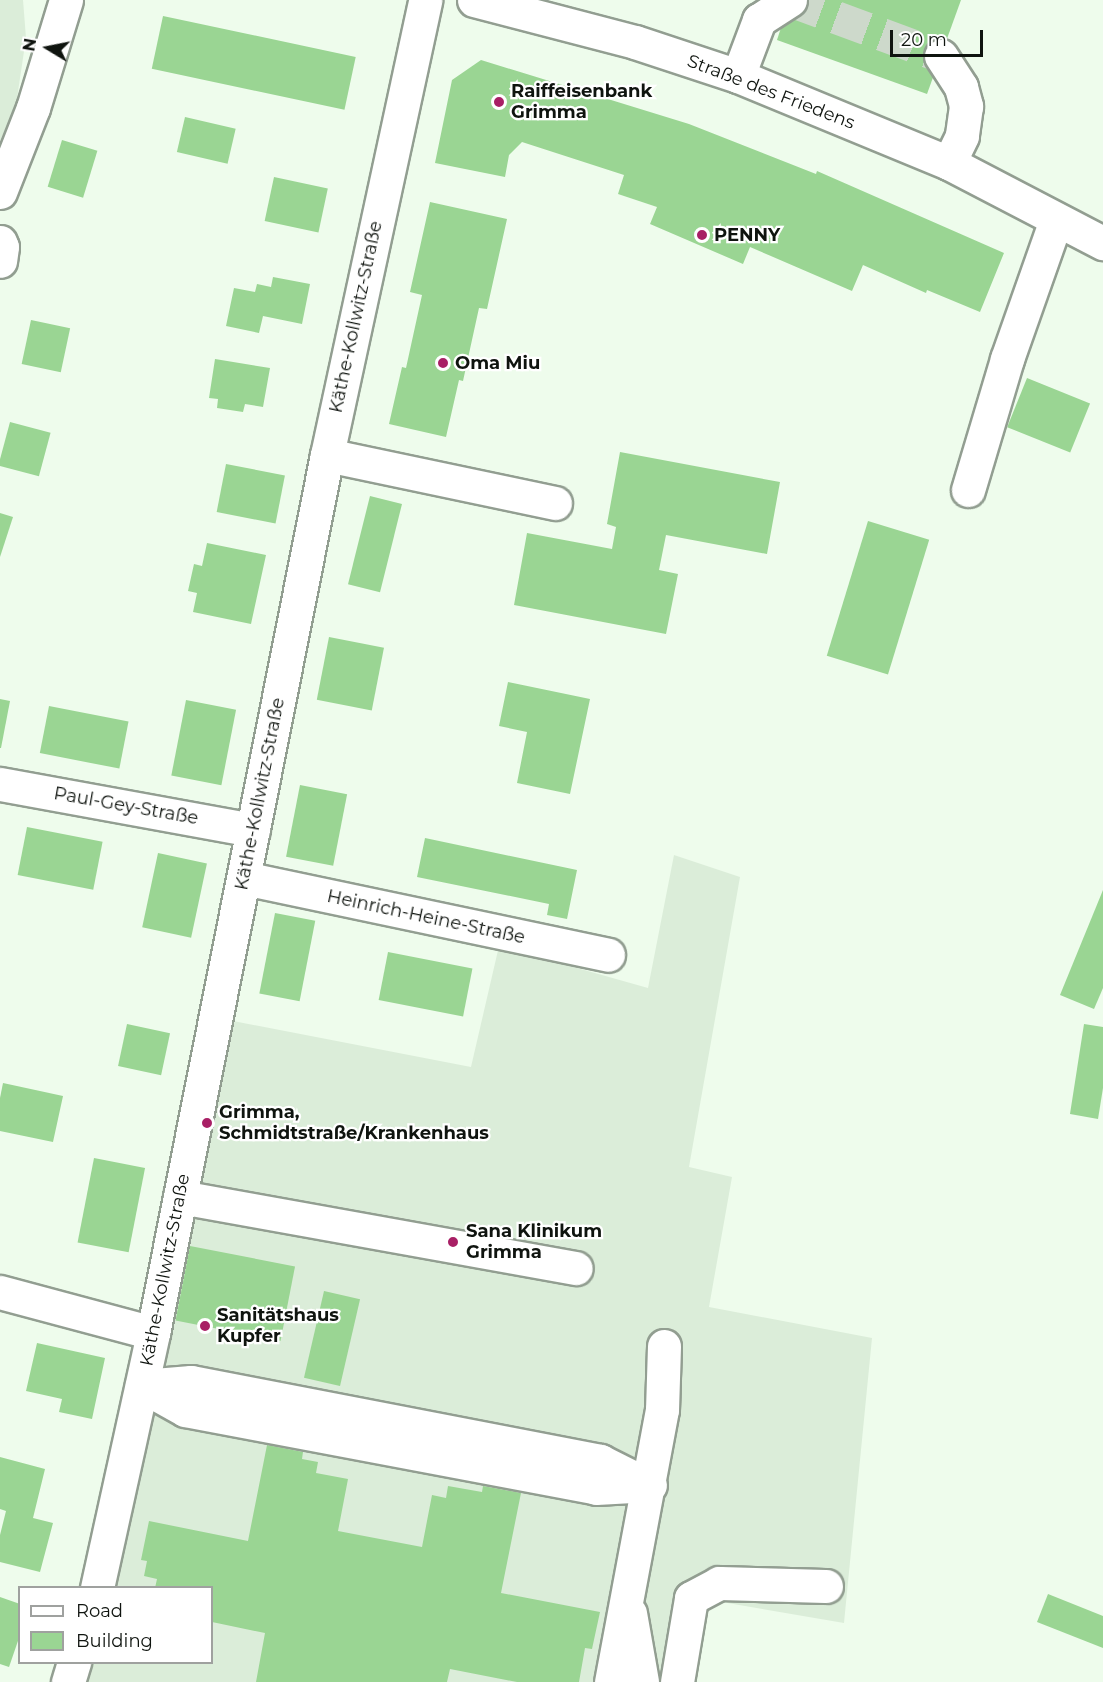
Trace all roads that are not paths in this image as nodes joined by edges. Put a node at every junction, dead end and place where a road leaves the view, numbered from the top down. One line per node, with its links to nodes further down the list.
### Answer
1 (66, 0): 8 (street)
2 (425, 0): 13 (street, Käthe-Kollwitz-Straße)
3 (474, 0): 6 (street, Straße des Friedens)
4 (790, 0): 6 (street)
5 (941, 56): 7 (street)
6 (738, 76): 7 (street, Straße des Friedens)
7 (949, 163): 9 (street, Straße des Friedens)
8 (0, 192)
9 (1056, 220): 11 (street, Straße des Friedens); 14 (street)
10 (0, 242): 12 (street)
11 (1103, 243)
12 (0, 261)
13 (327, 455): 15 (street); 17 (street, Käthe-Kollwitz-Straße)
14 (968, 490)
15 (555, 503)
16 (0, 784): 17 (street, Paul-Gey-Straße)
17 (253, 830): 18 (street, Käthe-Kollwitz-Straße)
18 (244, 878): 19 (street, Heinrich-Heine-Straße); 20 (street, Käthe-Kollwitz-Straße)
19 (608, 955)
20 (180, 1197): 21 (street); 23 (street, Käthe-Kollwitz-Straße)
21 (576, 1268)
22 (0, 1292): 23 (street)
23 (153, 1333): 25 (street, Käthe-Kollwitz-Straße)
24 (664, 1346): 26 (street)
25 (142, 1386): 26 (street); 27 (street, Käthe-Kollwitz-Straße)
26 (650, 1485): 29 (street)
27 (97, 1586)
28 (826, 1586): 34 (street)
29 (628, 1601): 32 (street); 33 (street)
30 (73, 1664): 31 (street)
31 (68, 1682)
32 (611, 1682)
33 (642, 1682)
34 (677, 1682)

